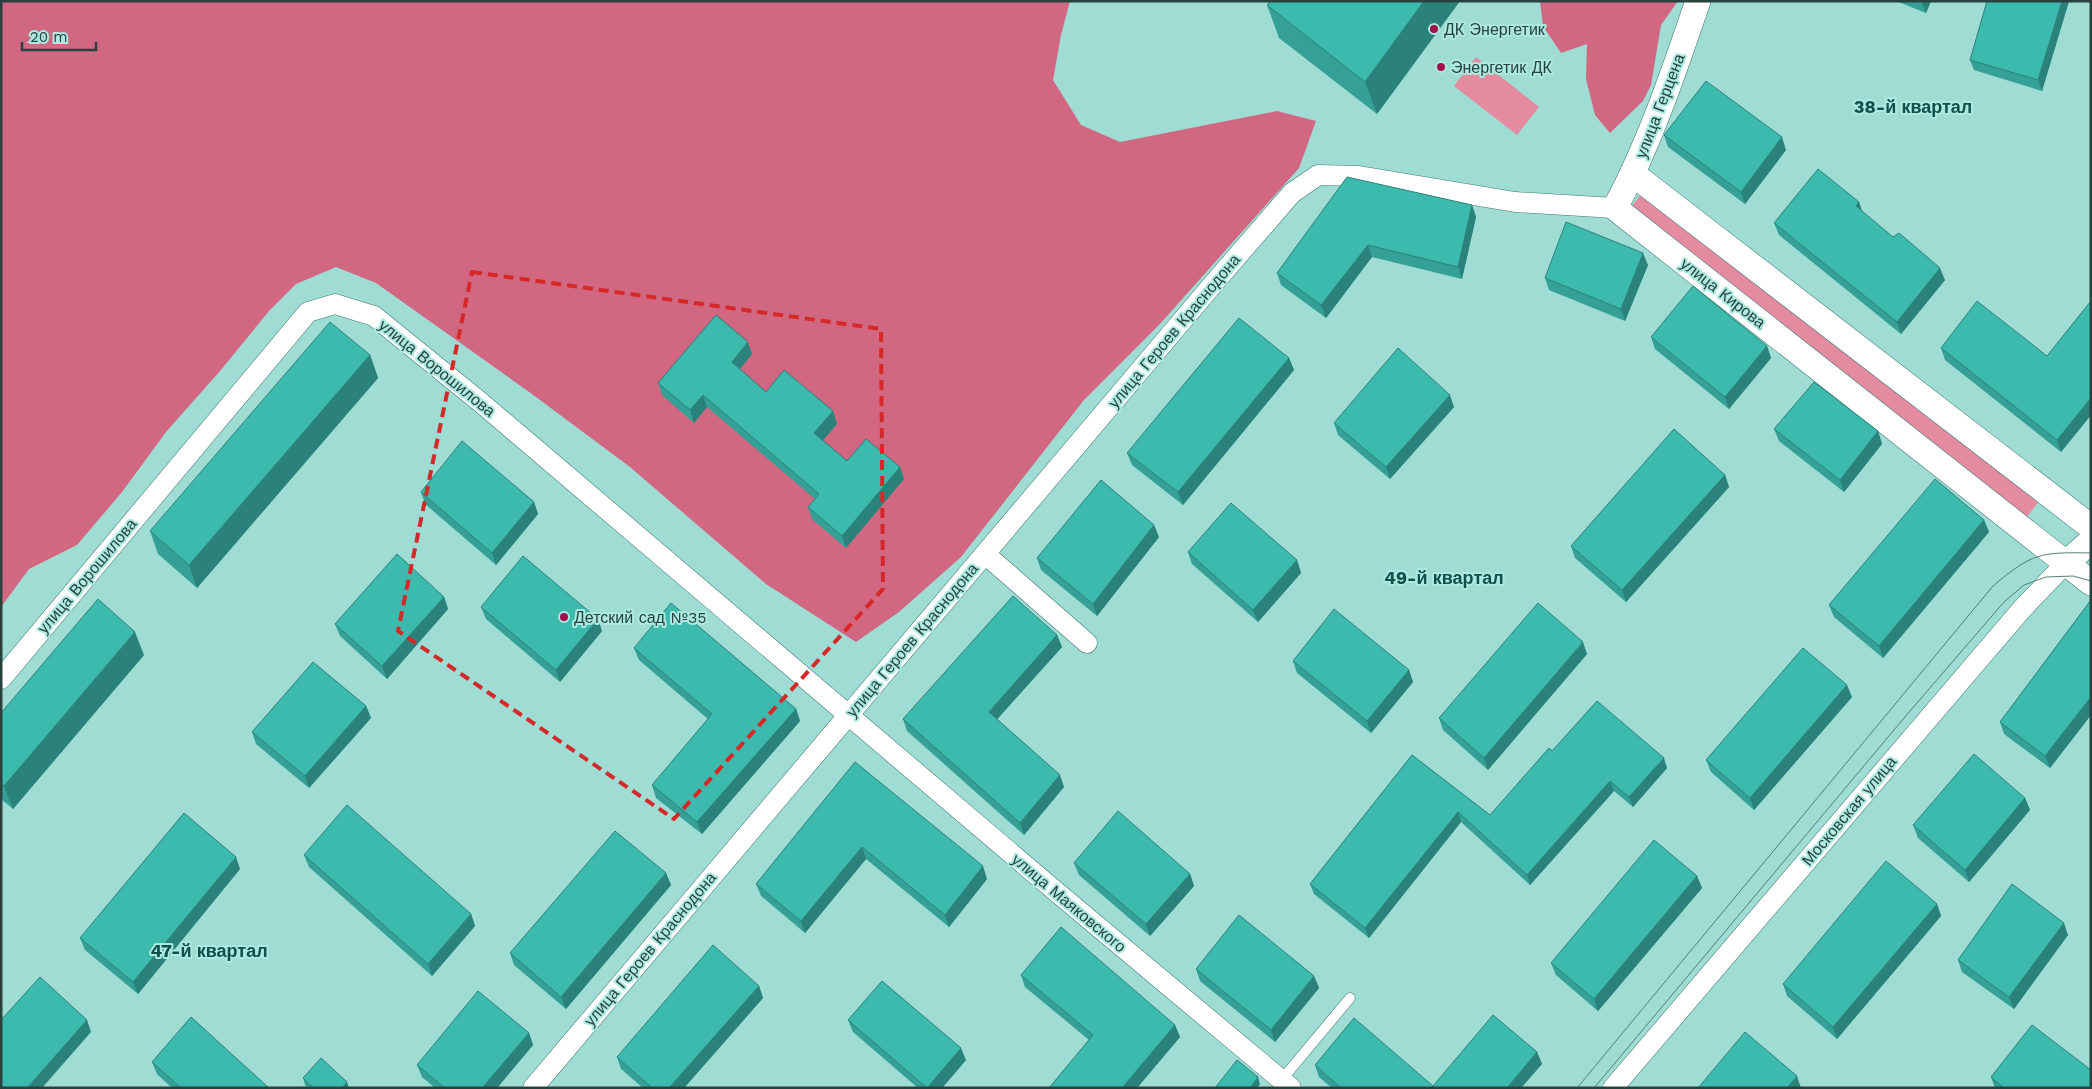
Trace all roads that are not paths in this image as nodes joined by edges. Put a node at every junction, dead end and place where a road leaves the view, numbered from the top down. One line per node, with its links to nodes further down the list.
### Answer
1 (1698, 1): 2 (street, улица Герцена)
2 (1633, 174): 3 (street, улица Герцена); 4 (street)
3 (1615, 208): 6 (street, улица Героев Краснодона); 7 (street, улица Кирова)
4 (2091, 527)
5 (2091, 541): 7 (street, Московская улица)
6 (985, 554): 9 (street); 11 (street, улица Героев Краснодона)
7 (2066, 564): 8 (street, улица Кирова); 15 (street, Московская улица)
8 (2091, 583)
9 (1087, 643)
10 (1, 679): 11 (street, улица Ворошилова)
11 (850, 715): 13 (street, улица Маяковского); 14 (street, улица Героев Краснодона)
12 (1350, 998): 13 (lane)
13 (1283, 1085)
14 (533, 1088)
15 (1613, 1088)

